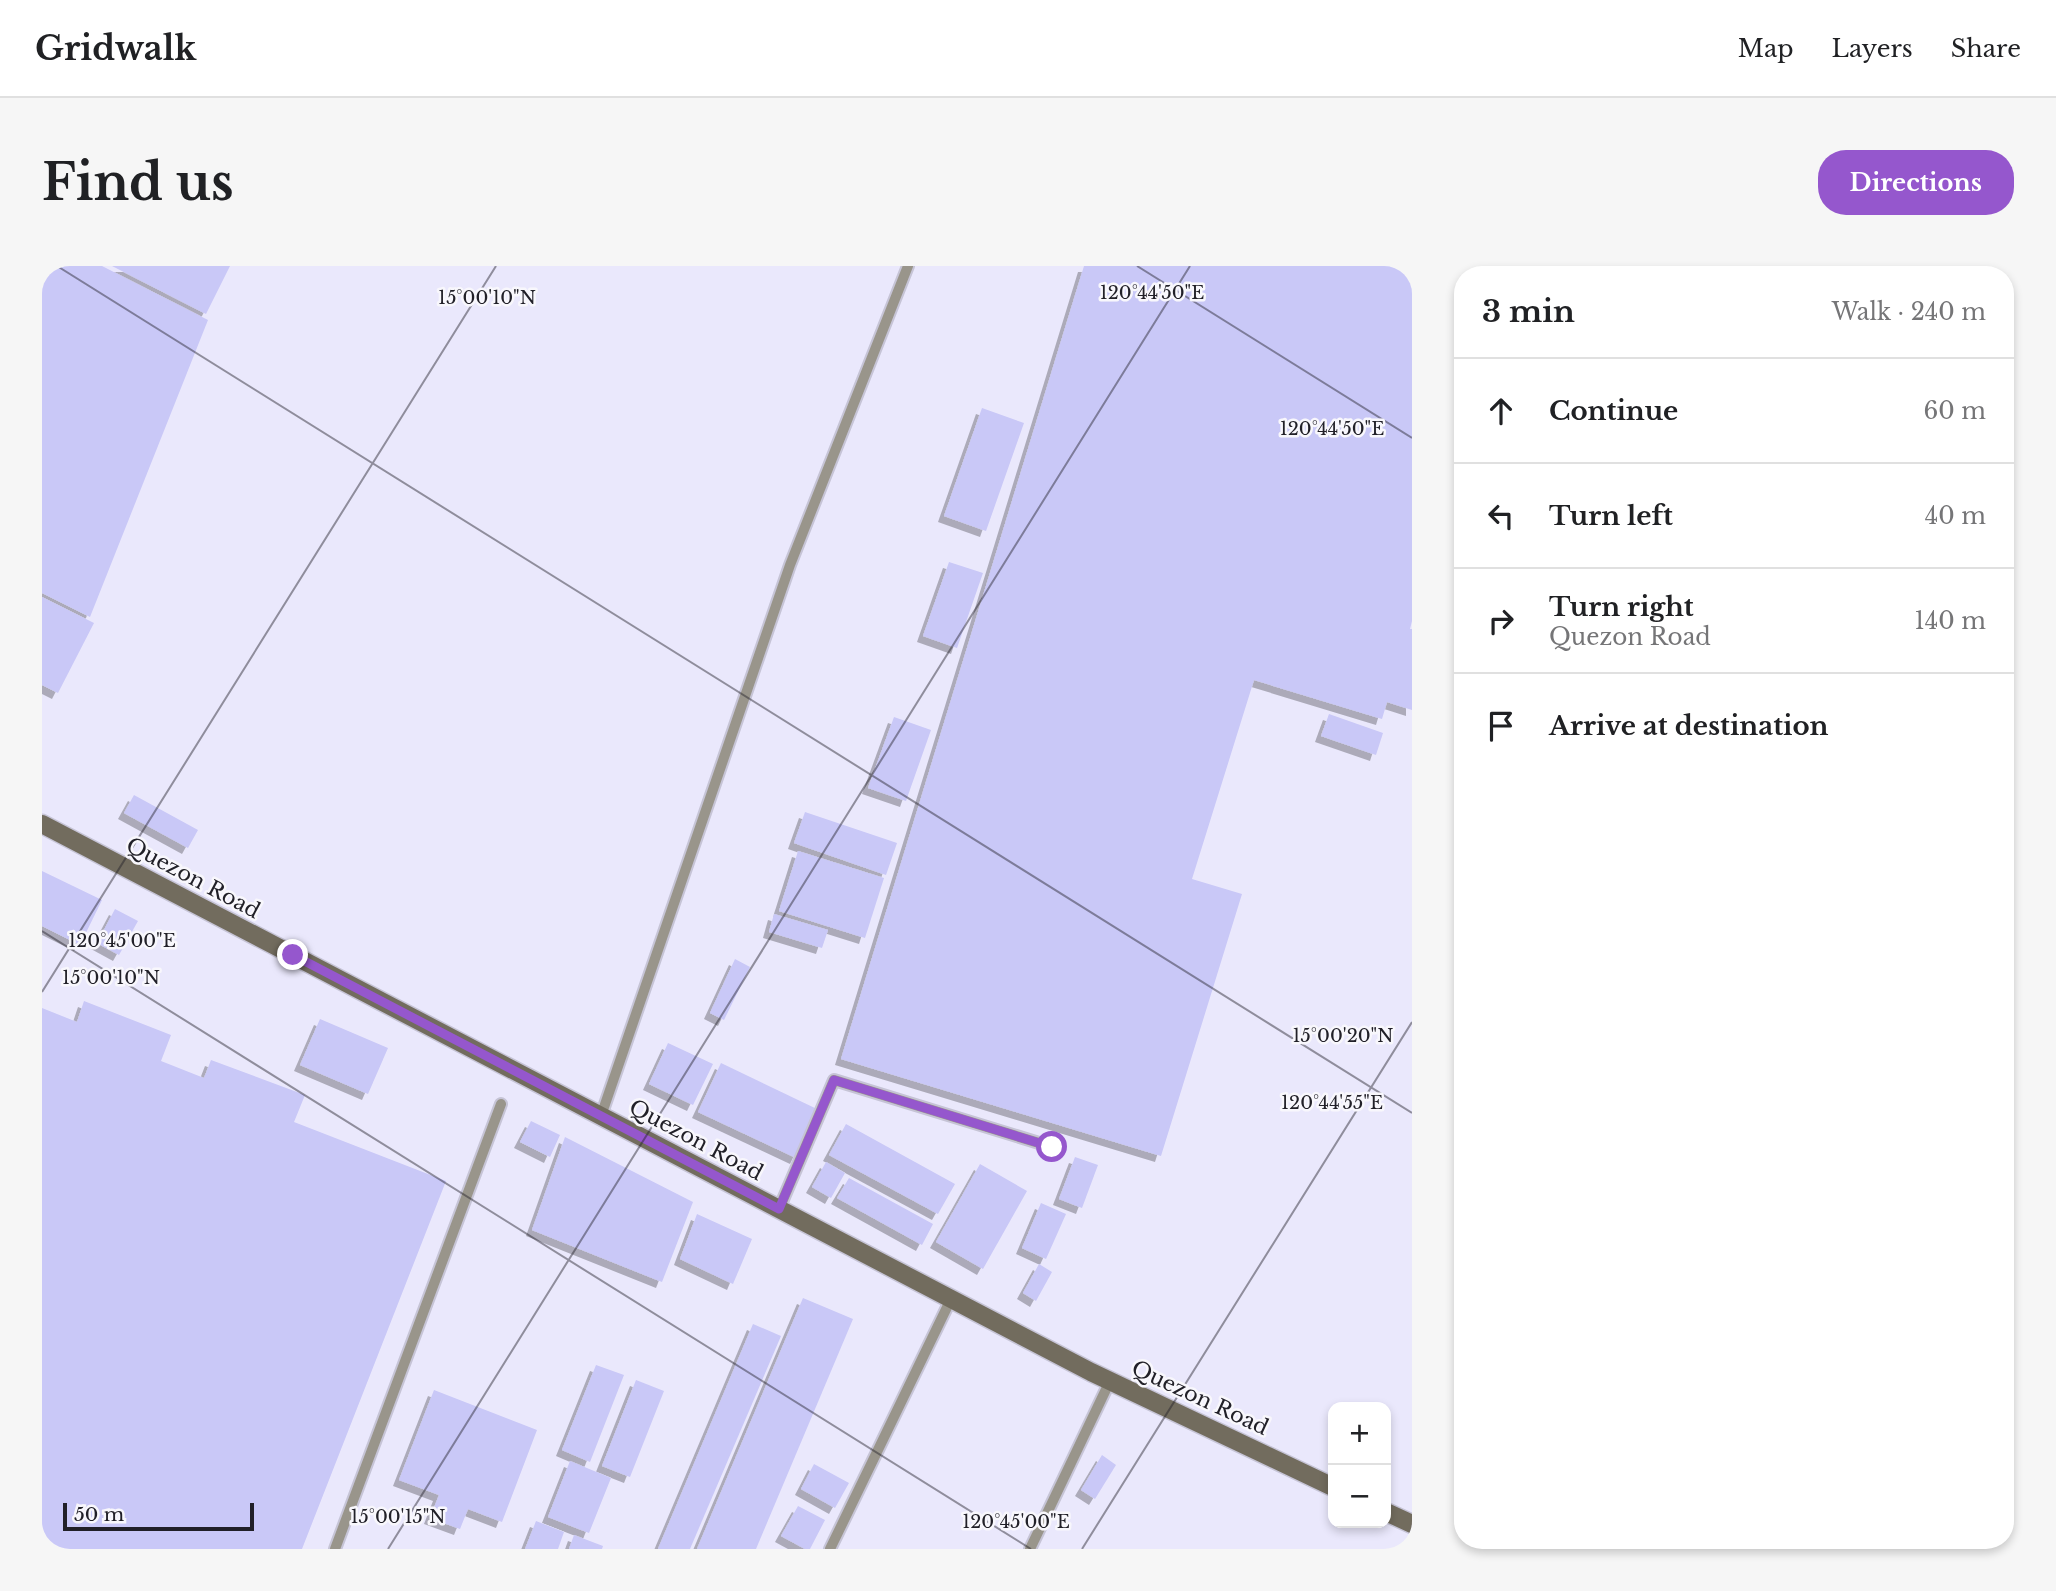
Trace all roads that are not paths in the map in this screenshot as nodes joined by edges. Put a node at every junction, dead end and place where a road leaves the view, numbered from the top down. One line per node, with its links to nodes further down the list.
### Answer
1 (908, 266): 4 (lane)
2 (42, 824): 4 (main road, Quezon Road)
3 (501, 1104): 12 (lane)
4 (601, 1116): 6 (main road, Quezon Road)
5 (1052, 1147): 6 (lane)
6 (779, 1209): 7 (main road, Quezon Road)
7 (951, 1299): 8 (main road, Quezon Road); 13 (lane)
8 (1110, 1381): 9 (main road, Quezon Road); 14 (lane)
9 (1328, 1485)
10 (1391, 1514): 11 (main road)
11 (1412, 1524)
12 (335, 1549)
13 (830, 1549)
14 (1030, 1549)

